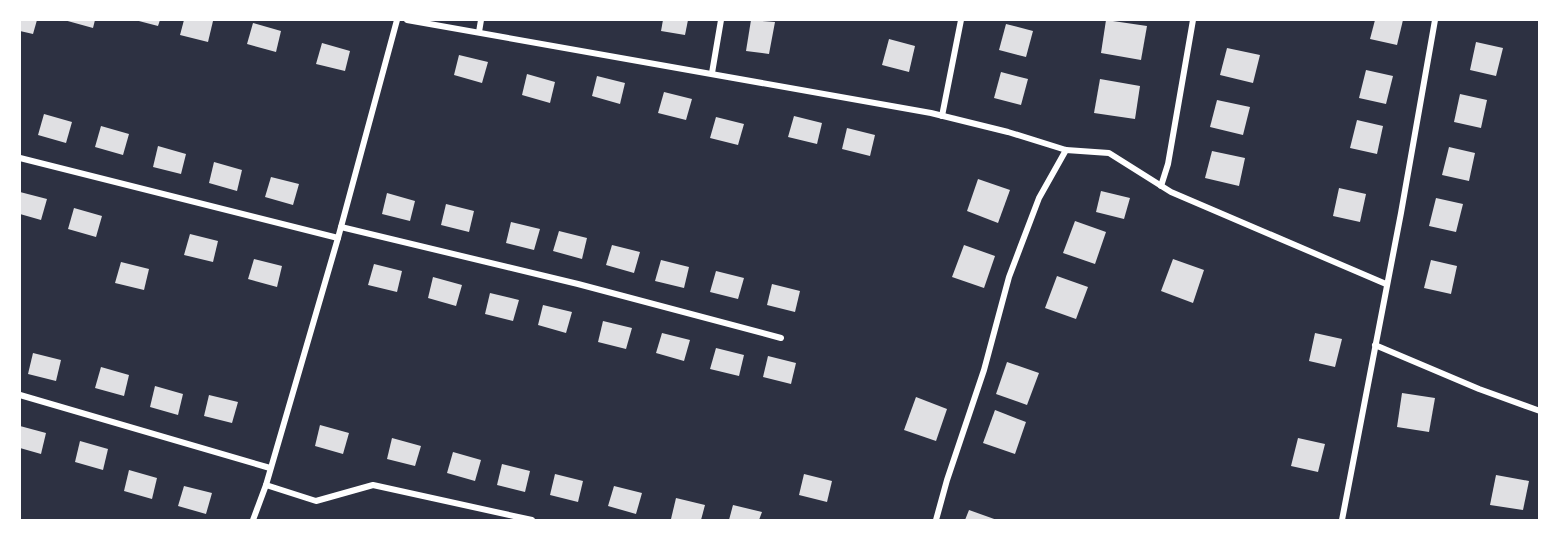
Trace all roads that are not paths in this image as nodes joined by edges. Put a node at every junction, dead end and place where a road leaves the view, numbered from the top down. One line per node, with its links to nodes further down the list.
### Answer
1 (397, 20): 14 (street)
2 (407, 20): 8 (street)
3 (481, 20): 8 (street)
4 (721, 20): 9 (street)
5 (961, 20): 10 (street)
6 (1194, 20): 13 (street)
7 (1435, 20): 16 (street)
8 (479, 32): 9 (street)
9 (712, 73): 10 (street)
10 (942, 116): 11 (street)
11 (1066, 150): 13 (street); 25 (street)
12 (20, 158): 15 (street)
13 (1161, 186): 16 (street)
14 (341, 227): 15 (street); 17 (street)
15 (338, 238): 21 (street)
16 (1386, 284): 18 (street)
17 (781, 338)
18 (1375, 345): 20 (street); 26 (street)
19 (20, 395): 21 (street)
20 (1539, 411)
21 (270, 468): 22 (street)
22 (266, 486): 23 (street); 24 (street)
23 (253, 520)
24 (532, 520)
25 (936, 520)
26 (1342, 520)

